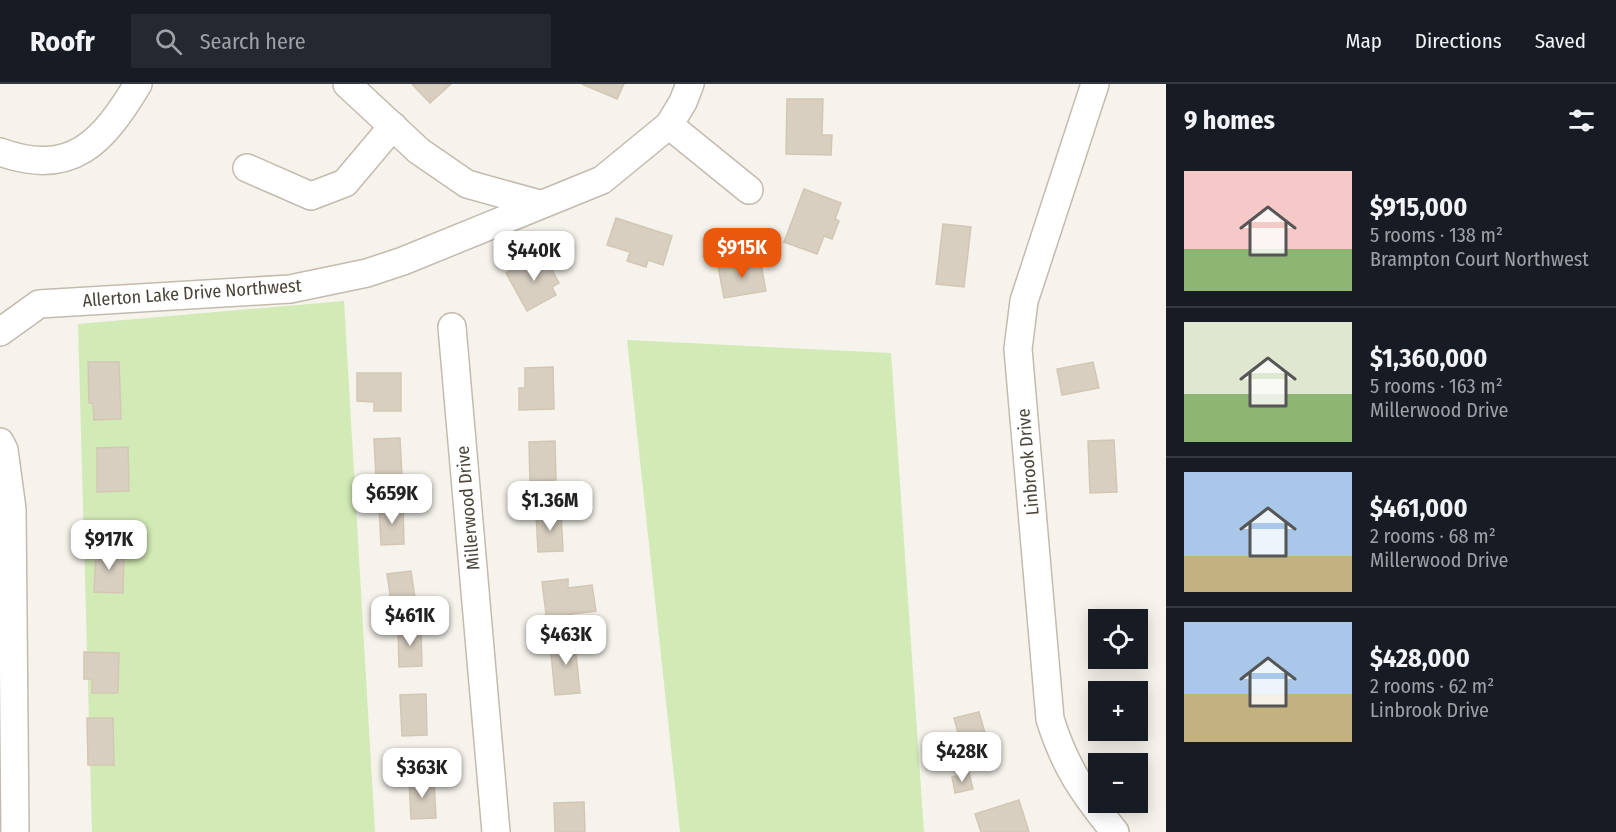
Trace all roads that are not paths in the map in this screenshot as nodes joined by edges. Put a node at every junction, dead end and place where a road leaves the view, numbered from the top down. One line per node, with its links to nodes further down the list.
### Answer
1 (138, 84): 7 (street)
2 (347, 84): 6 (street)
3 (690, 84): 5 (street, Allerton Lake Drive Northwest)
4 (1095, 84): 16 (street, Linbrook Drive)
5 (669, 125): 9 (street); 10 (street, Allerton Lake Drive Northwest)
6 (393, 126): 8 (street); 10 (street)
7 (6, 158)
8 (248, 168)
9 (749, 190)
10 (538, 204): 12 (street, Allerton Lake Drive Northwest)
11 (452, 327): 15 (street, Millerwood Drive)
12 (0, 332)
13 (0, 442): 14 (street)
14 (15, 832)
15 (496, 832)
16 (1115, 832)

